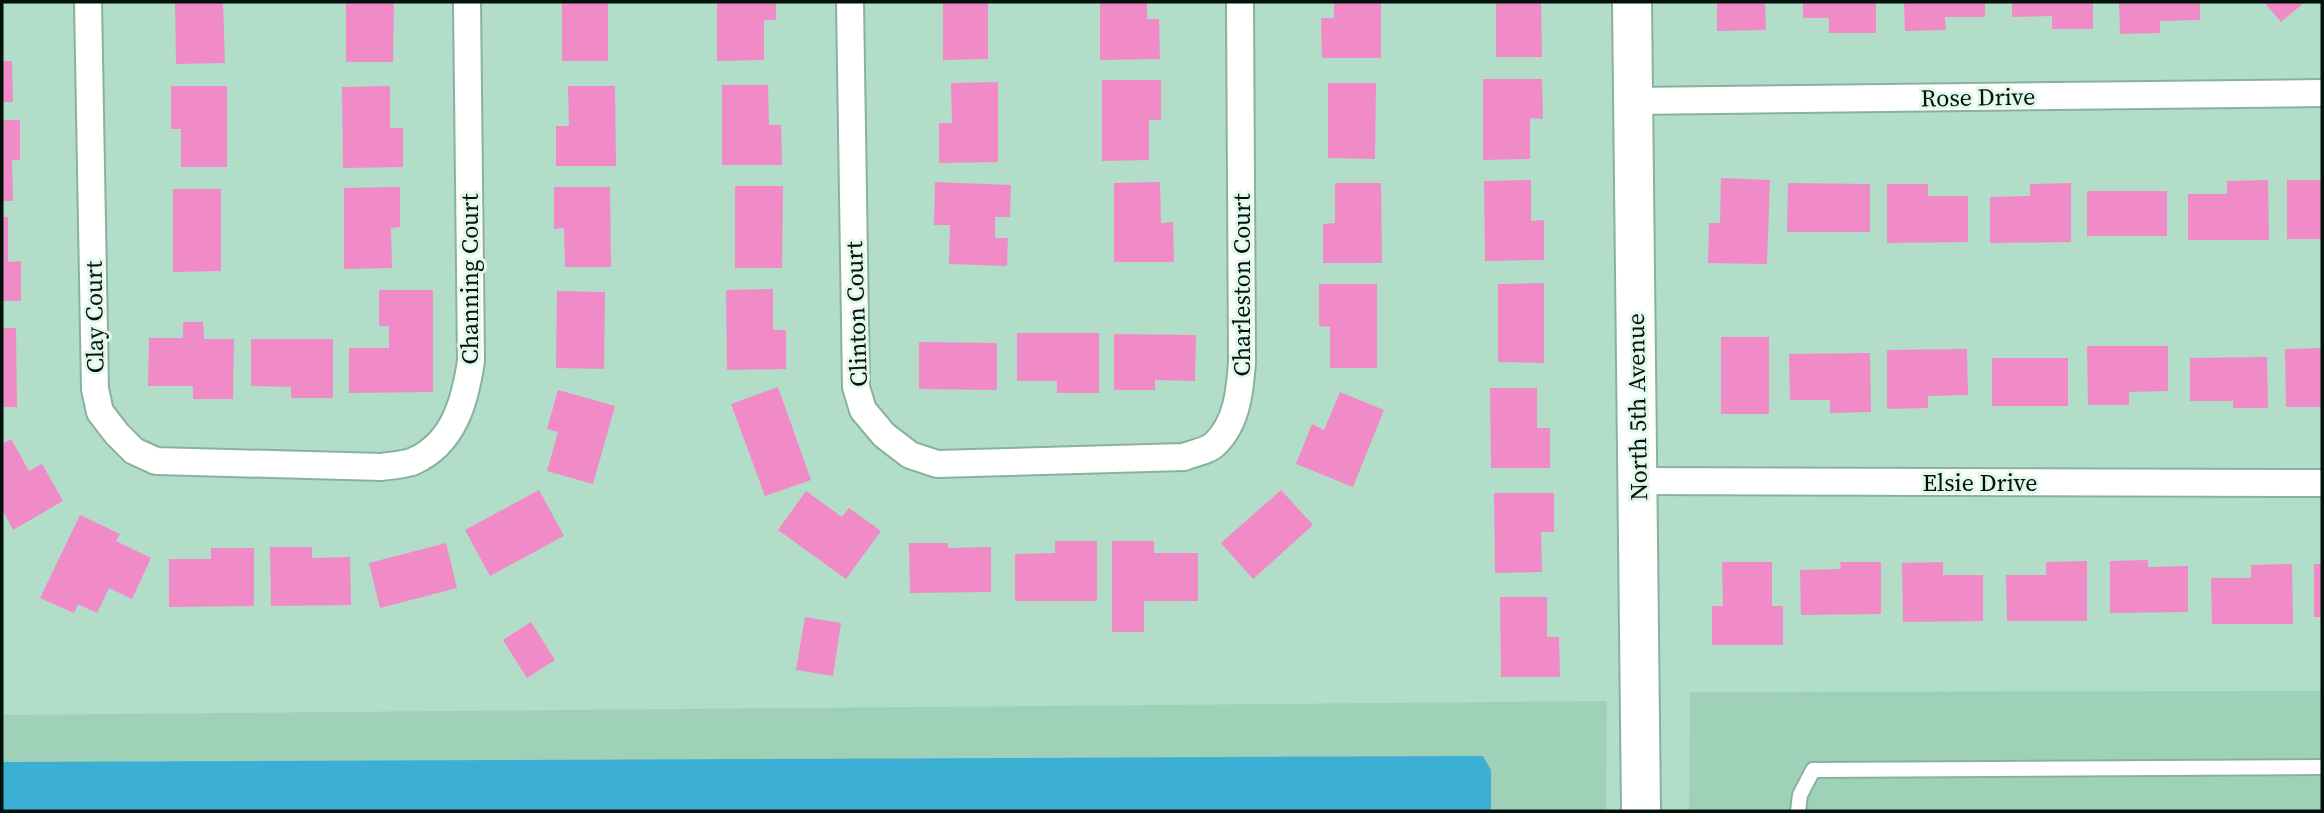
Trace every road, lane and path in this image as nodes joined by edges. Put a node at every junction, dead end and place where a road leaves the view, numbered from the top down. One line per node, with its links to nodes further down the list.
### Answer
1 (88, 2): 9 (street, Clay Court)
2 (467, 2): 9 (street, Channing Court)
3 (850, 2): 8 (street, Clinton Court)
4 (1240, 2): 8 (street, Charleston Court)
5 (1632, 2): 7 (street, North 5th Avenue)
6 (2322, 93): 7 (street, Rose Drive)
7 (1633, 101): 10 (street, North 5th Avenue)
8 (1058, 459)
9 (299, 465)
10 (1638, 481): 11 (street, Elsie Drive); 13 (street, North 5th Avenue)
11 (2322, 483)
12 (2322, 767): 14 (lane)
13 (1641, 811)
14 (1798, 811)

